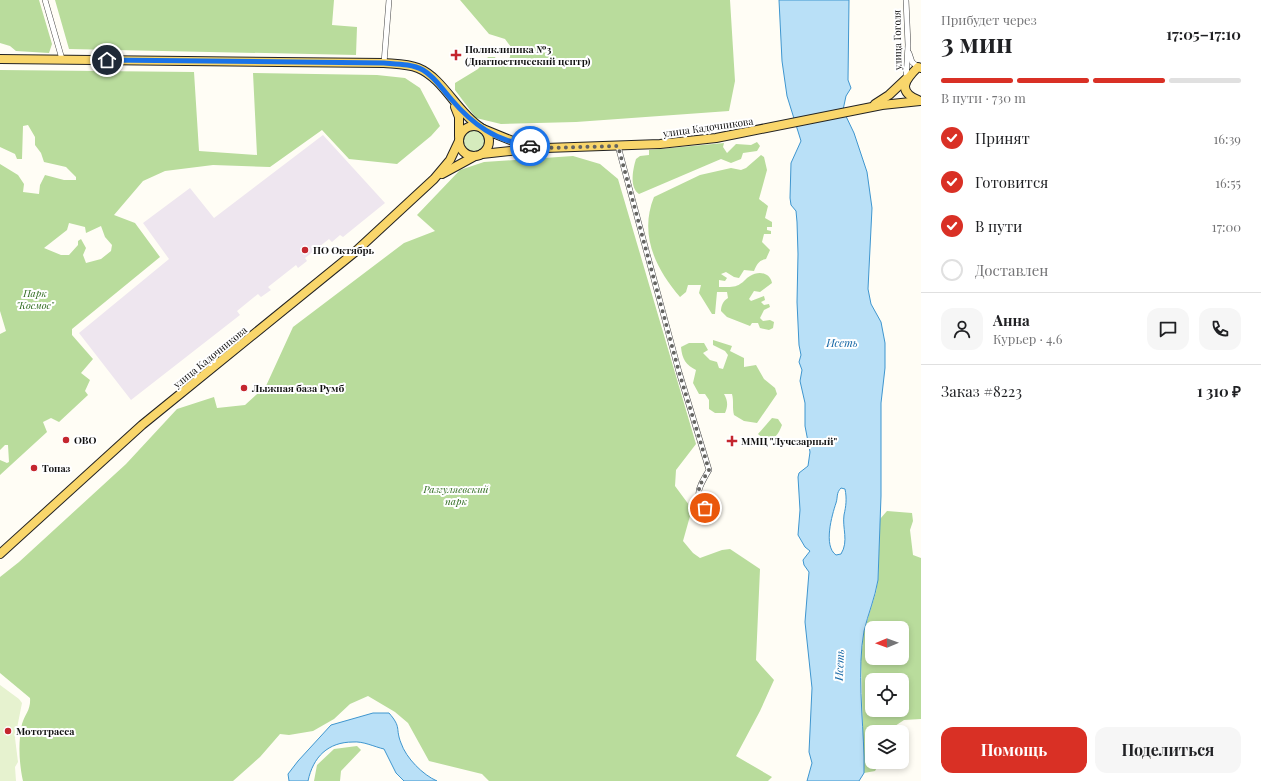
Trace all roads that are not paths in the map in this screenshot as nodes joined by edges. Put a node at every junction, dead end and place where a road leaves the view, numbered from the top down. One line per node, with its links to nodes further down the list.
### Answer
1 (45, 0): 6 (street)
2 (389, 0): 7 (street)
3 (906, 0): 4 (street, улица Гоголя)
4 (908, 45): 8 (street); 9 (street, улица Гоголя)
5 (0, 59): 6 (main road)
6 (62, 59): 7 (main road)
7 (384, 63): 10 (main road)
8 (919, 67): 9 (main road)
9 (906, 79): 11 (main road); 12 (main road)
10 (451, 99): 13 (main road, улица Кадочникова); 14 (main road)
11 (920, 101): 12 (main road)
12 (858, 111): 15 (main road, улица Кадочникова)
13 (481, 128): 14 (main road); 16 (main road, улица Кадочникова); 17 (main road)
14 (459, 139): 17 (main road); 18 (main road)
15 (618, 146): 16 (main road, улица Кадочникова); 19 (street)
16 (546, 148): 17 (main road)
17 (478, 155): 18 (main road)
18 (434, 179): 20 (main road, улица Кадочникова)
19 (711, 518)
20 (0, 554)

